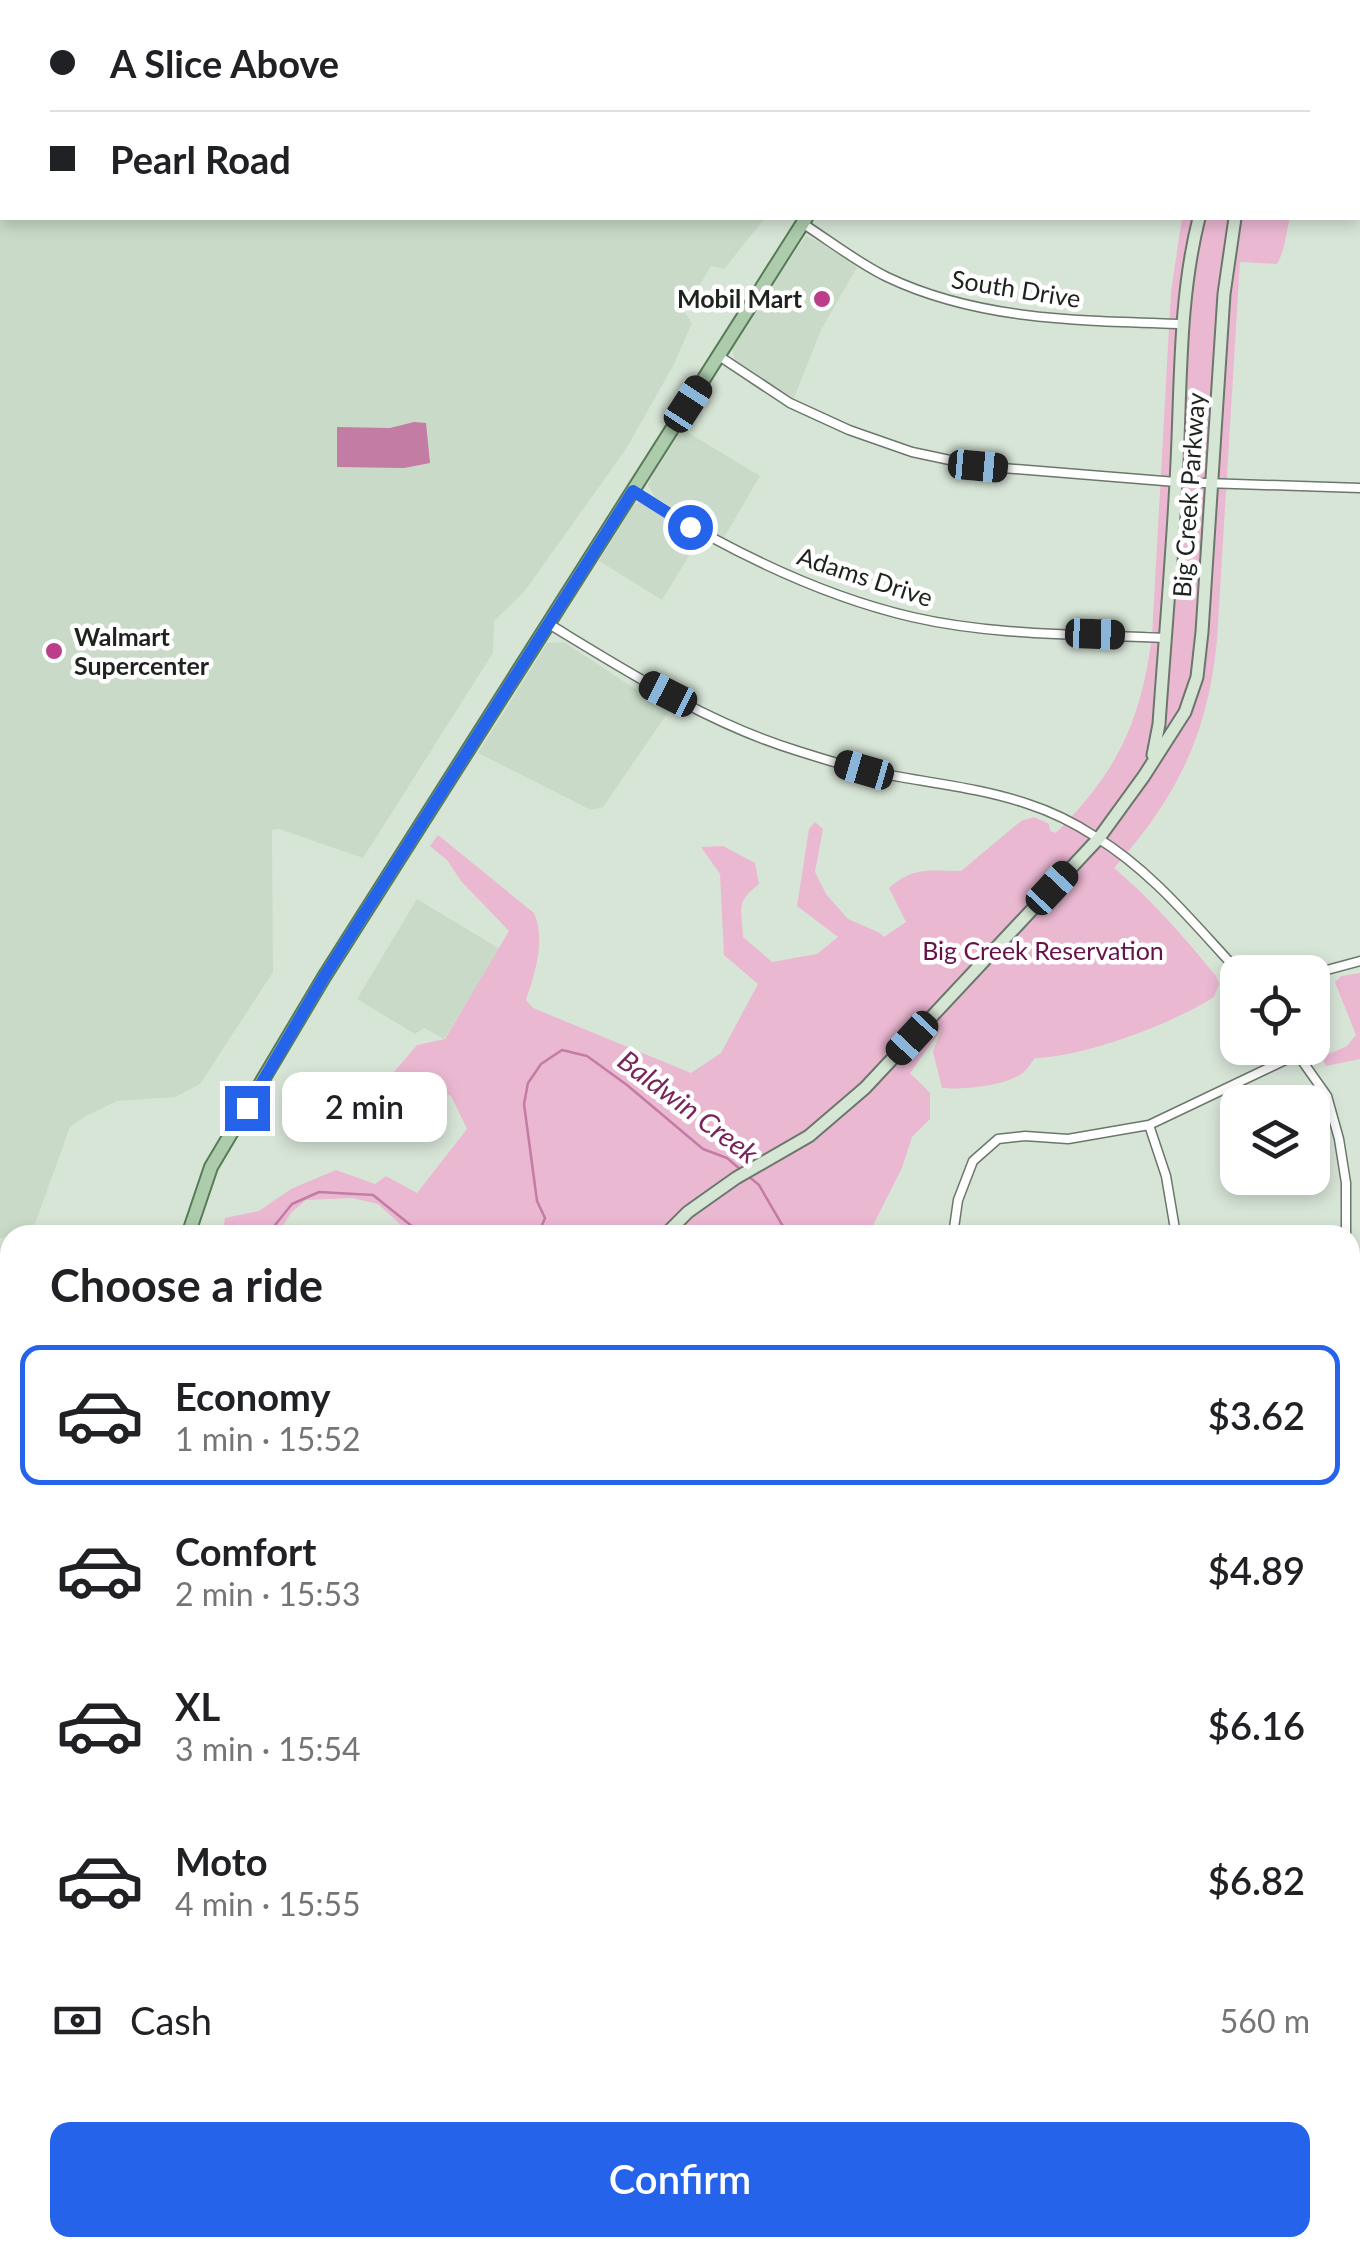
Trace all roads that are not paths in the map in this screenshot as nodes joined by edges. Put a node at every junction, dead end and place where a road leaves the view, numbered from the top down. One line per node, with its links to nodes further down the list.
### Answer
1 (804, 220): 4 (street, South Drive); 5 (main road)
2 (1199, 220): 4 (street, Big Creek Parkway)
3 (1235, 220): 7 (street, Big Creek Parkway)
4 (1183, 324): 6 (street, Big Creek Parkway)
5 (719, 356): 6 (street); 9 (main road)
6 (1176, 482): 7 (street); 11 (street, Big Creek Parkway)
7 (1212, 484): 8 (street); 12 (street, Big Creek Parkway)
8 (1360, 488)
9 (633, 491): 10 (main road); 11 (street, Adams Drive)
10 (548, 623): 13 (street); 20 (main road)
11 (1165, 638): 12 (street, Big Creek Parkway)
12 (1151, 764): 13 (street, Big Creek Parkway)
13 (1098, 838): 14 (street); 21 (street, Big Creek Parkway)
14 (1223, 955)
15 (1360, 961): 16 (street)
16 (1330, 969)
17 (1267, 1065): 19 (street)
18 (1305, 1065): 24 (street)
19 (1149, 1125): 22 (street); 23 (street)
20 (192, 1225)
21 (676, 1225)
22 (954, 1225)
23 (1174, 1225)
24 (1346, 1225)

